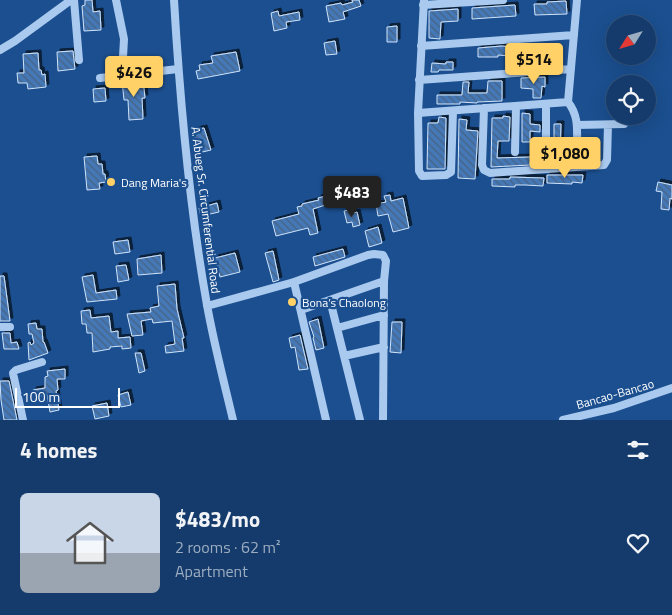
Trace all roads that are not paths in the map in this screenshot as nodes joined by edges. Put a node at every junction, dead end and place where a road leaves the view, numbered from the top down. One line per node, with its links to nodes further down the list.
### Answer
1 (73, 0): 11 (street); 12 (street)
2 (116, 0): 15 (street)
3 (174, 0): 13 (street, A. Abueg Sr. Circumferential Road)
4 (489, 0): 5 (street); 7 (street)
5 (503, 0)
6 (577, 0): 9 (street)
7 (457, 2): 8 (street)
8 (424, 3): 10 (street)
9 (574, 35): 10 (street); 14 (street)
10 (421, 46): 17 (street)
11 (0, 50)
12 (79, 60)
13 (178, 69): 15 (street); 33 (street, A. Abueg Sr. Circumferential Road)
14 (571, 69): 17 (street); 18 (street)
15 (122, 75): 16 (street)
16 (100, 78)
17 (419, 80): 23 (street)
18 (568, 102): 19 (street); 24 (street)
19 (546, 104): 20 (street); 28 (street)
20 (516, 106): 21 (street); 29 (street)
21 (484, 108): 22 (street); 26 (street)
22 (453, 111): 23 (street); 23 (street)
23 (418, 113)
24 (577, 124): 25 (street); 27 (street)
25 (606, 125)
26 (608, 125)
27 (577, 147)
28 (546, 150)
29 (515, 152)
30 (384, 281): 31 (street); 32 (street); 35 (street)
31 (294, 282): 33 (street); 34 (street)
32 (330, 300): 34 (street); 38 (street)
33 (208, 306): 44 (street, A. Abueg Sr. Circumferential Road)
34 (301, 310): 45 (street)
35 (384, 315): 38 (street); 39 (street)
36 (0, 327): 37 (street)
37 (10, 327)
38 (337, 328): 40 (street)
39 (384, 347): 40 (street); 47 (street)
40 (344, 356): 46 (street)
41 (42, 362): 43 (street)
42 (672, 388): 48 (street, Bancao-Bancao)
43 (23, 420)
44 (233, 420)
45 (326, 420)
46 (360, 420)
47 (383, 420)
48 (563, 420)

